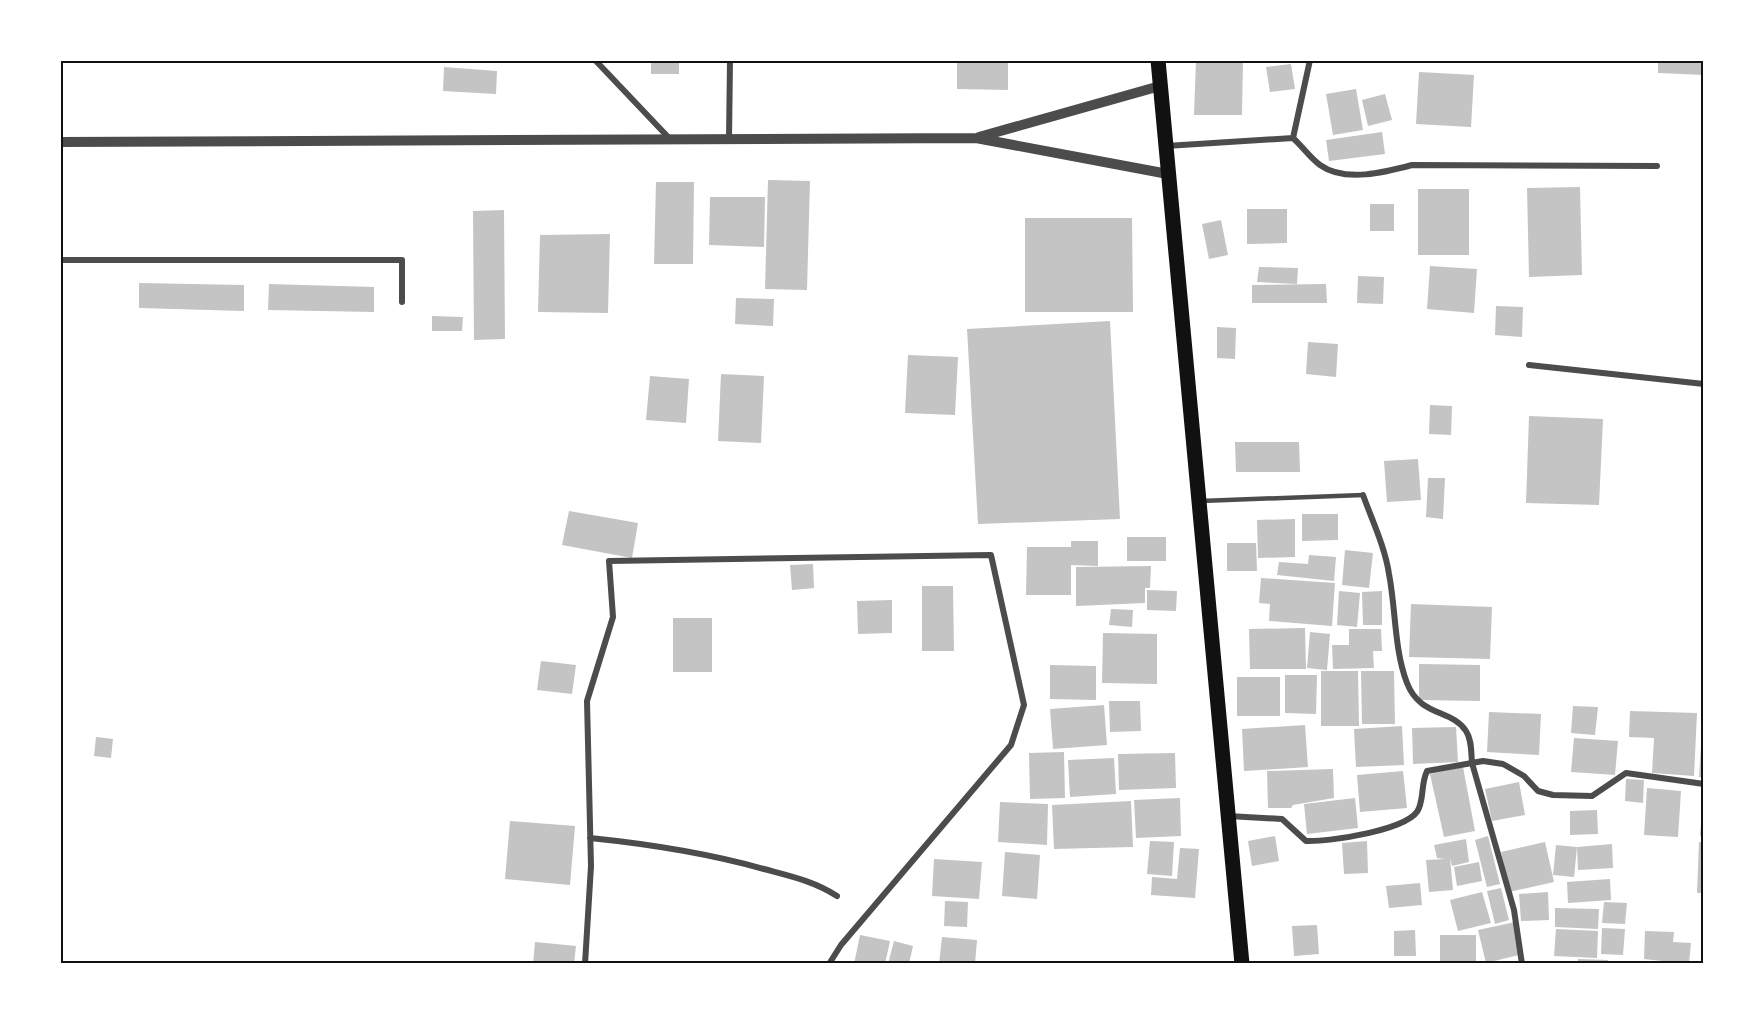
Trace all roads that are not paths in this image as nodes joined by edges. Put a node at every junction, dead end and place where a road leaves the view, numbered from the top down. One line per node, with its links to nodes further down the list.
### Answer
1 (595, 60): 8 (street)
2 (730, 60): 9 (street)
3 (1158, 60): 5 (main road)
4 (1310, 60): 7 (street)
5 (1160, 86): 6 (street); 11 (main road)
6 (976, 138): 9 (street); 13 (street)
7 (1293, 138): 11 (street); 12 (street)
8 (671, 140): 9 (street); 10 (street)
9 (729, 141)
10 (60, 142)
11 (1165, 146): 13 (main road)
12 (1657, 166)
13 (1168, 174): 19 (main road)
14 (60, 260): 15 (street)
15 (402, 302)
16 (1528, 365): 17 (street)
17 (1704, 384)
18 (1363, 495): 19 (lane); 20 (street)
19 (1198, 501): 22 (main road)
20 (1472, 763): 21 (street); 22 (street); 28 (street)
21 (1704, 784)
22 (1228, 816): 27 (main road)
23 (590, 838): 24 (street); 25 (street); 26 (street)
24 (837, 896)
25 (585, 964)
26 (829, 964)
27 (1242, 964)
28 (1522, 964)

